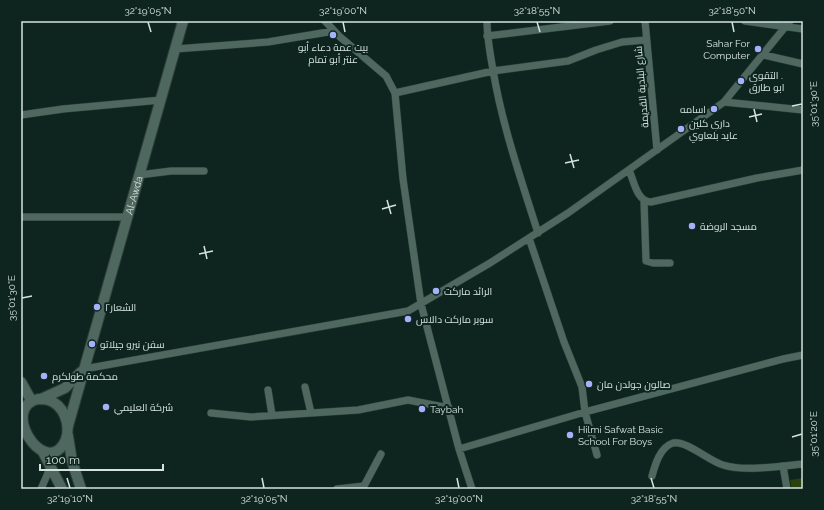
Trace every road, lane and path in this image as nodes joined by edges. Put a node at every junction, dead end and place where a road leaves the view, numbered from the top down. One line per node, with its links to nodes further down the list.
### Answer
1 (183, 21): 13 (street, Al-Awda)
2 (324, 21): 10 (street)
3 (487, 21): 11 (street)
4 (610, 21): 11 (street)
5 (645, 21): 12 (street, شارع البلدية القديمة)
6 (745, 21): 8 (street)
7 (790, 21): 8 (street)
8 (785, 27): 9 (street); 14 (street)
9 (803, 29)
10 (334, 31): 13 (street); 17 (street)
11 (487, 36): 16 (street)
12 (646, 40): 16 (street); 22 (street, شارع البلدية القديمة)
13 (176, 49): 18 (street, Al-Awda)
14 (764, 55): 15 (street); 19 (street)
15 (803, 64)
16 (493, 71): 17 (street); 30 (street)
17 (395, 93): 33 (street)
18 (161, 100): 21 (street); 26 (street, Al-Awda)
19 (724, 102): 20 (street); 22 (street)
20 (803, 110)
21 (21, 115)
22 (657, 150): 23 (street)
23 (630, 170): 27 (street); 30 (street)
24 (803, 170): 27 (street)
25 (204, 172): 26 (street)
26 (139, 175): 29 (street, Al-Awda)
27 (644, 201): 32 (street)
28 (21, 217): 29 (street)
29 (127, 217): 35 (street, Al-Awda)
30 (538, 232): 31 (street)
31 (529, 238): 33 (street); 41 (street)
32 (670, 263)
33 (421, 304): 35 (street); 40 (street)
34 (803, 355): 41 (street)
35 (84, 369): 39 (street); 46 (street, Al-Awda)
36 (21, 382): 39 (street)
37 (305, 386): 43 (street)
38 (268, 390): 44 (street)
39 (36, 399): 45 (street); 46 (street)
40 (449, 408): 43 (street); 47 (street)
41 (586, 412): 47 (street); 50 (street)
42 (211, 413): 44 (street)
43 (310, 413): 44 (street)
44 (272, 415)
45 (22, 427): 48 (street)
46 (68, 431): 48 (street); 57 (street)
47 (459, 448): 59 (street)
48 (43, 452): 52 (street)
49 (381, 454): 58 (street)
50 (597, 455)
51 (803, 464): 53 (street)
52 (51, 466): 55 (street); 56 (street)
53 (783, 466): 54 (street); 60 (street)
54 (652, 476)
55 (41, 489)
56 (62, 489)
57 (81, 489)
58 (337, 489)
59 (472, 489)
60 (787, 489)

